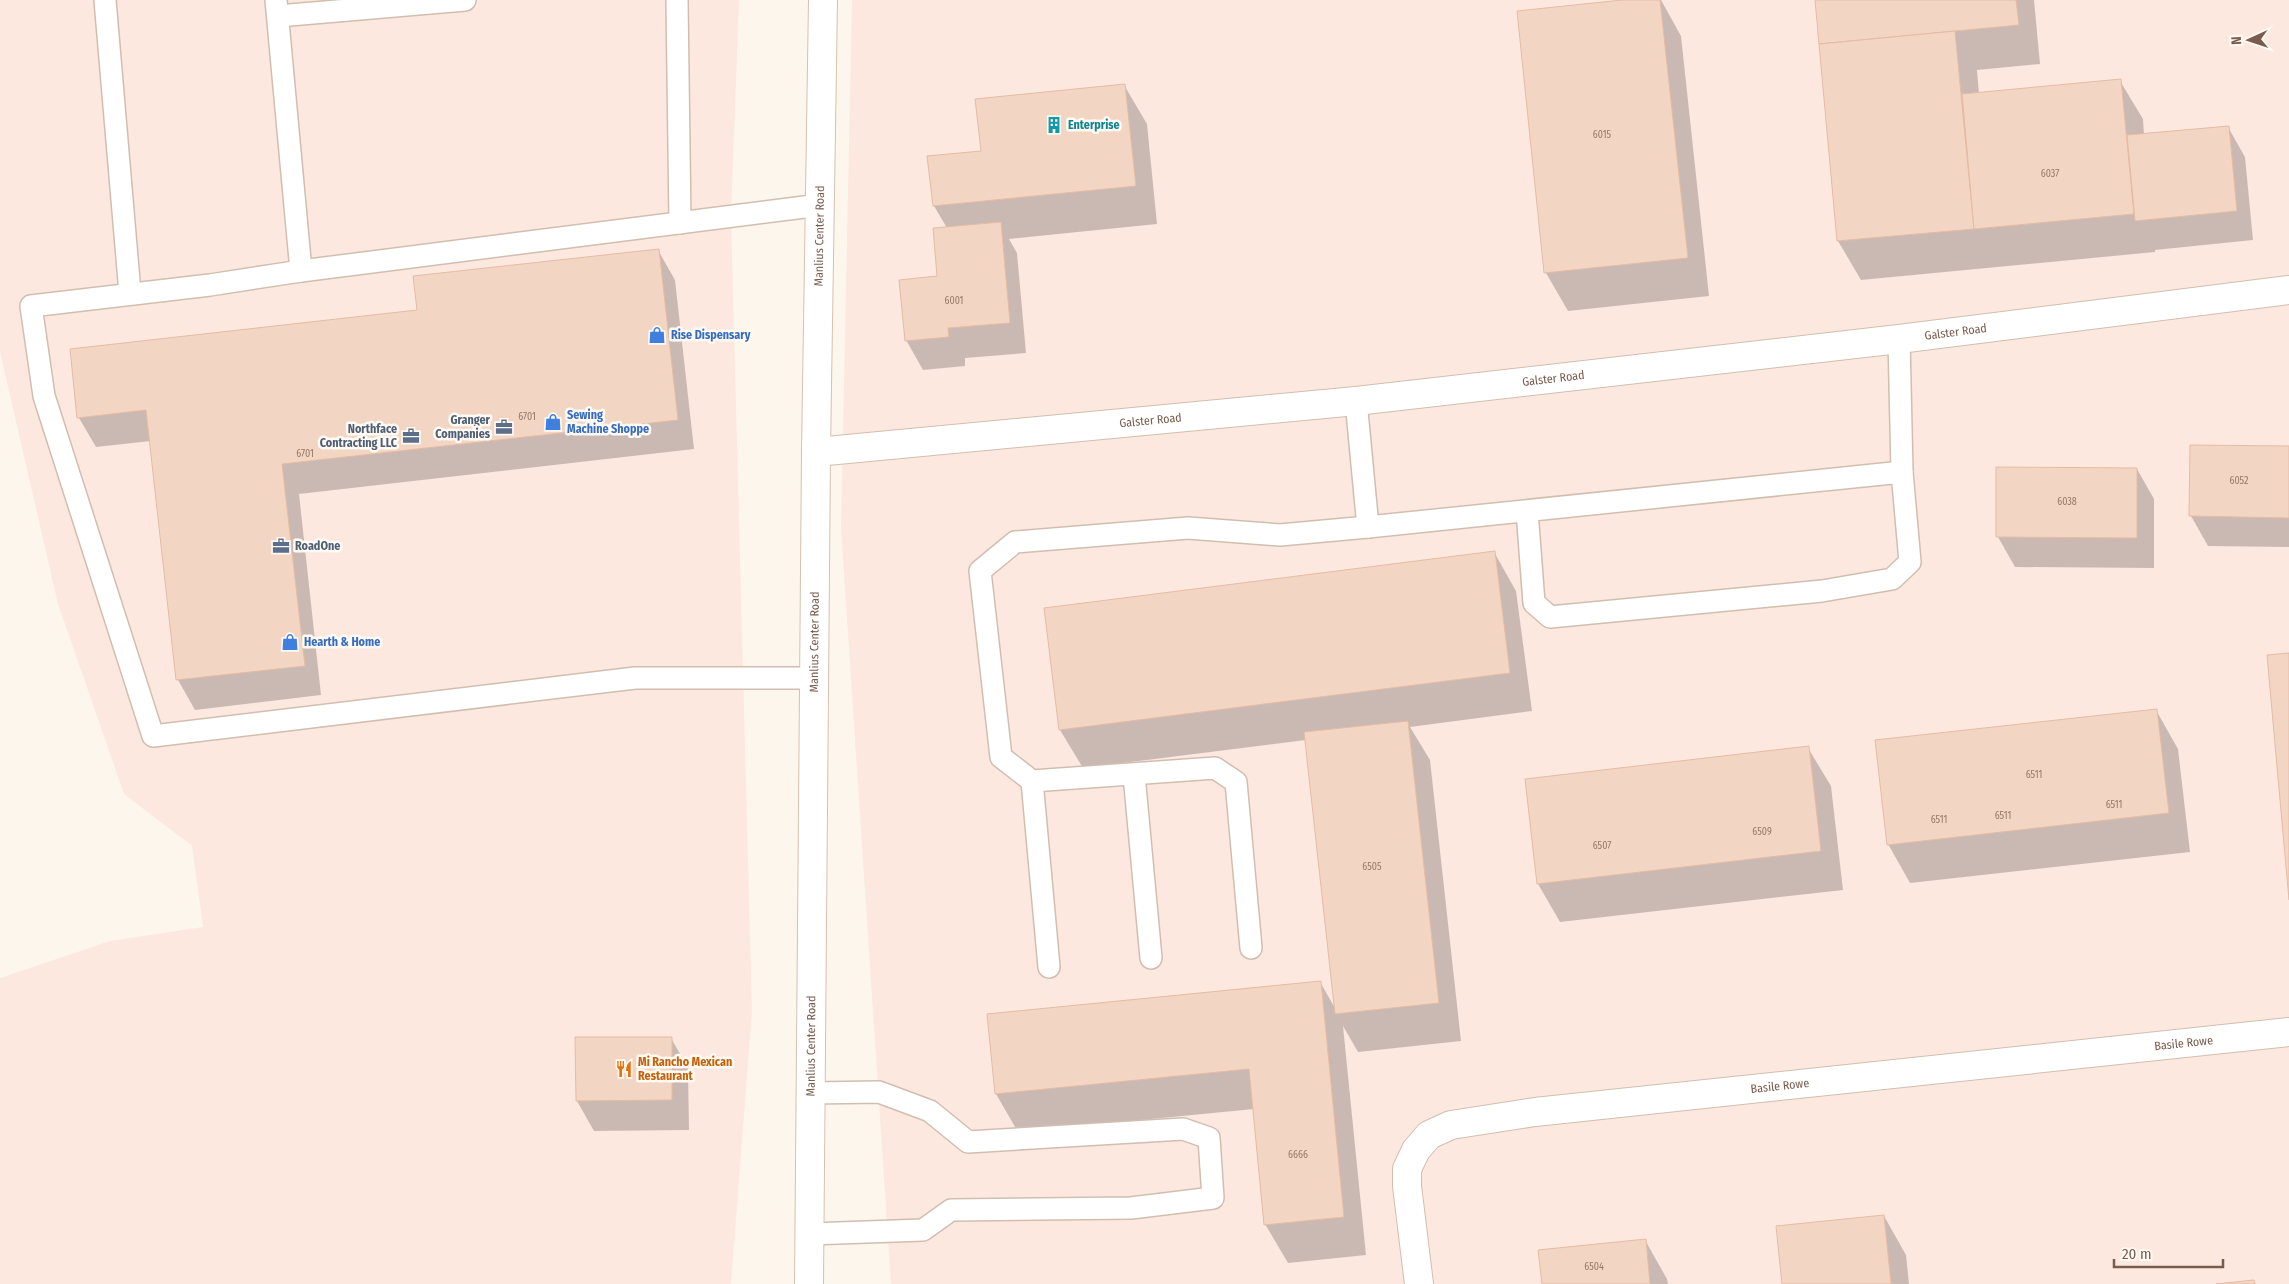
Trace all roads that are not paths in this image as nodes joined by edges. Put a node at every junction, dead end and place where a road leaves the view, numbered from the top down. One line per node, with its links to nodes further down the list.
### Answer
1 (104, 0): 10 (lane)
2 (465, 0): 5 (lane)
3 (676, 0): 7 (lane)
4 (823, 0): 6 (street, Manlius Center Road)
5 (277, 8): 8 (lane)
6 (820, 205): 7 (lane); 13 (street, Manlius Center Road)
7 (680, 223): 8 (lane)
8 (301, 271): 10 (lane)
9 (2289, 290): 11 (street, Galster Road)
10 (130, 293): 17 (lane)
11 (1899, 339): 12 (street, Galster Road); 14 (lane)
12 (1356, 401): 13 (street, Galster Road); 16 (lane)
13 (816, 452): 17 (street, Manlius Center Road)
14 (1902, 472): 15 (lane); 15 (lane)
15 (1527, 511): 16 (lane)
16 (1368, 527): 19 (lane)
17 (815, 678): 24 (street, Manlius Center Road)
18 (1134, 775): 19 (lane); 20 (lane); 21 (lane)
19 (1032, 781): 22 (lane)
20 (1252, 948)
21 (1151, 958)
22 (1049, 967)
23 (2289, 1032): 27 (street, Basile Rowe)
24 (811, 1093): 25 (street, Manlius Center Road); 25 (lane)
25 (810, 1234): 26 (street, Manlius Center Road)
26 (810, 1284)
27 (1418, 1284)

